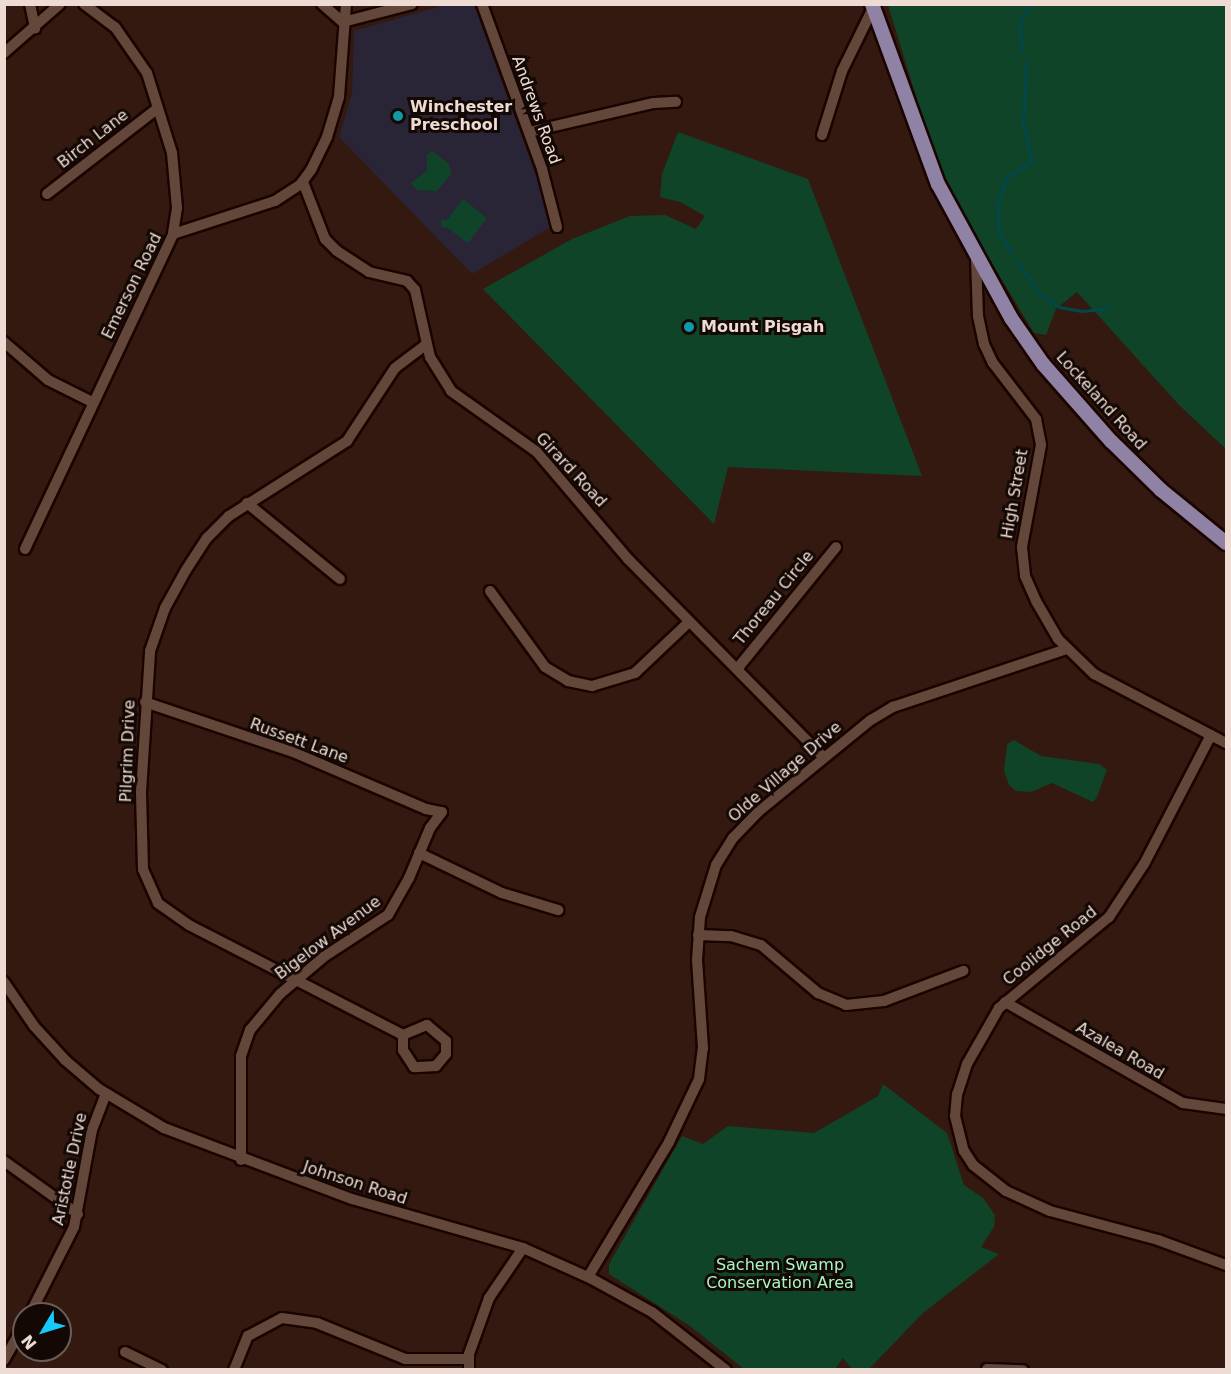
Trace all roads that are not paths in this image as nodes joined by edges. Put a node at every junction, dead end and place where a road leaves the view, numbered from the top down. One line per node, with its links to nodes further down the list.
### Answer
1 (30, 4): 10 (street)
2 (60, 4): 10 (street)
3 (84, 4): 13 (street)
4 (322, 4): 9 (street)
5 (346, 4): 9 (street, Emerson Road)
6 (412, 4): 9 (street)
7 (482, 4): 14 (street, Andrews Road)
8 (874, 5): 15 (street); 20 (main road, High Street)
9 (343, 22): 16 (street, Emerson Road)
10 (35, 28): 11 (street)
11 (4, 53)
12 (676, 102): 14 (street)
13 (158, 108): 17 (street, Birch Lane); 19 (street)
14 (529, 132): 18 (street, Andrews Road)
15 (822, 135)
16 (303, 182): 19 (street, Emerson Road); 22 (street, Girard Road)
17 (47, 194)
18 (557, 227)
19 (173, 234): 23 (street, Emerson Road)
20 (976, 259): 25 (main road, Lockeland Road); 31 (street, High Street)
21 (4, 342): 23 (street)
22 (426, 345): 24 (street, Pilgrim Drive); 30 (street, Girard Road)
23 (94, 403): 27 (street, Emerson Road)
24 (247, 503): 28 (street); 33 (street, Pilgrim Drive)
25 (1227, 543)
26 (836, 547): 32 (street, Thoreau Circle)
27 (25, 549)
28 (340, 579)
29 (490, 591): 30 (street)
30 (689, 622): 32 (street, Girard Road)
31 (1066, 649): 34 (street, High Street); 36 (street, Olde Village Drive)
32 (737, 669): 36 (street, Girard Road)
33 (145, 702): 37 (street, Russett Lane); 42 (street, Pilgrim Drive)
34 (1211, 735): 35 (street, High Street); 44 (street, Coolidge Road)
35 (1227, 743)
36 (823, 757): 40 (street, Olde Village Drive)
37 (442, 812): 38 (street, Bigelow Avenue)
38 (419, 853): 39 (street); 42 (street, Bigelow Avenue)
39 (558, 910)
40 (698, 935): 41 (street); 53 (street, Olde Village Drive)
41 (963, 971)
42 (297, 981): 45 (street, Pilgrim Drive); 48 (street, Bigelow Avenue)
43 (4, 982): 46 (street, Johnson Road)
44 (1005, 1002): 47 (street, Azalea Road); 52 (street, Coolidge Road)
45 (403, 1035): 45 (street)
46 (106, 1094): 48 (street, Johnson Road); 50 (street, Aristotle Drive)
47 (1227, 1109)
48 (241, 1160): 51 (street, Johnson Road)
49 (4, 1161): 50 (street)
50 (78, 1214): 54 (street, Aristotle Drive)
51 (523, 1248): 53 (street, Johnson Road); 58 (street)
52 (1227, 1265)
53 (588, 1277): 59 (street, Johnson Road)
54 (37, 1302)
55 (10, 1340): 57 (street)
56 (125, 1352): 61 (street)
57 (4, 1360)
58 (469, 1364): 62 (street)
59 (722, 1368)
60 (987, 1369): 63 (street)
61 (162, 1370)
62 (234, 1370)
63 (1023, 1370)

